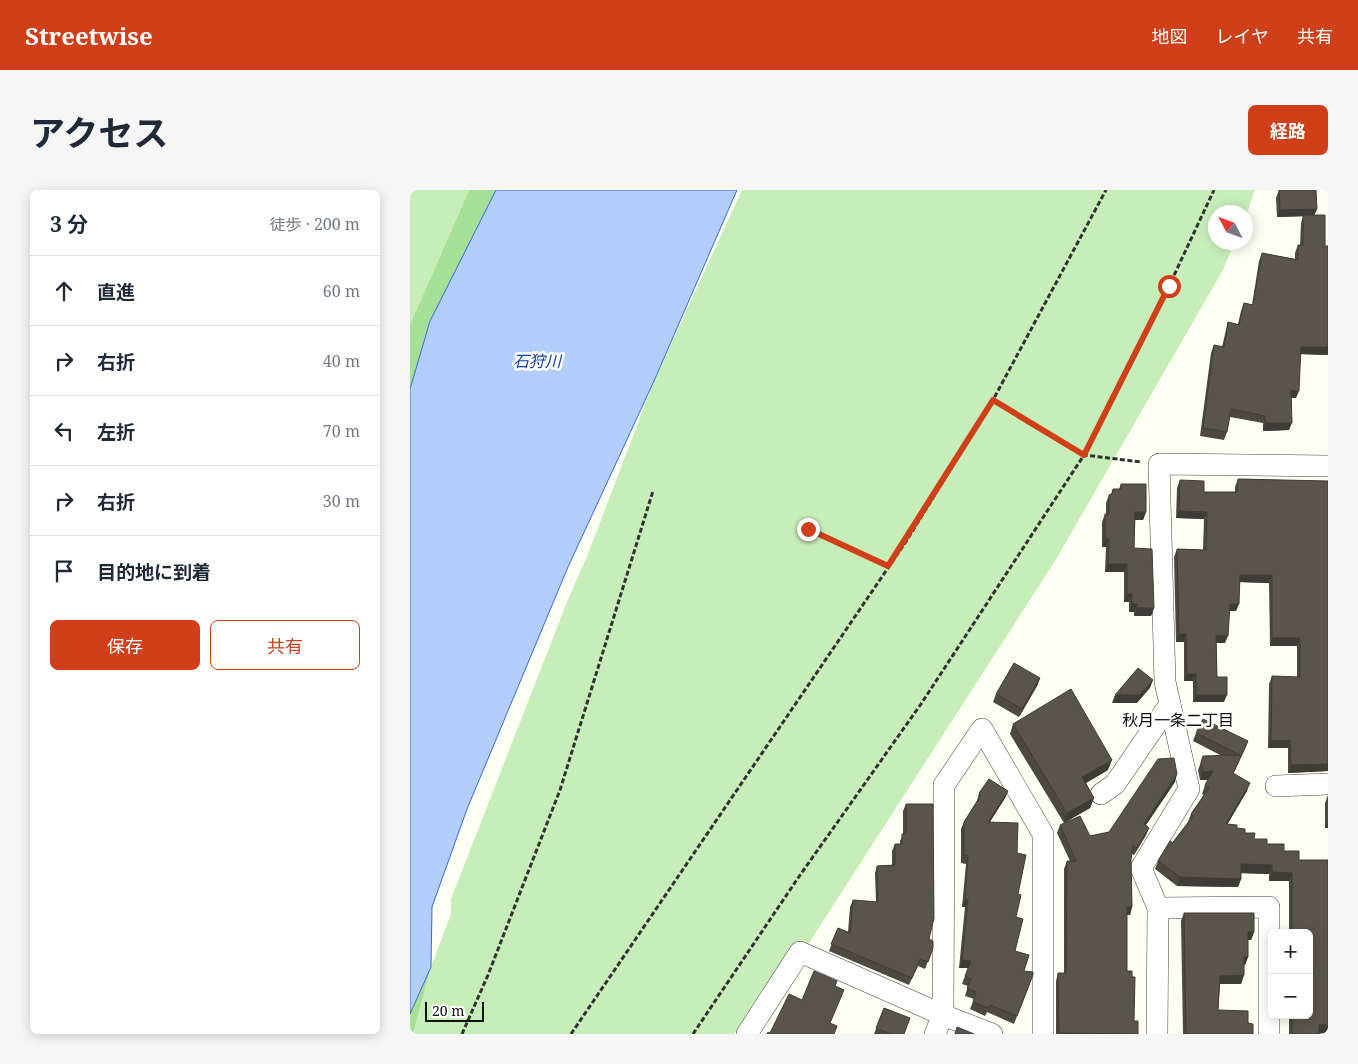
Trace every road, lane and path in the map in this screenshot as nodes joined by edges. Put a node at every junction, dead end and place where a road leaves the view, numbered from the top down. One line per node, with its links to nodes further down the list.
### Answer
1 (1106, 190): 3 (path)
2 (1214, 190): 4 (path)
3 (993, 400): 4 (path); 9 (path)
4 (1084, 455): 5 (path); 18 (path)
5 (1158, 464): 6 (street); 10 (street)
6 (1328, 466)
7 (653, 491): 16 (path)
8 (808, 529): 9 (path)
9 (888, 566): 17 (path)
10 (1170, 704): 13 (street); 14 (street)
11 (1328, 784): 12 (street)
12 (1276, 786)
13 (1101, 794)
14 (1158, 908): 22 (street); 23 (street)
15 (939, 1024): 19 (street); 20 (street); 21 (street)
16 (462, 1034)
17 (571, 1034)
18 (693, 1034)
19 (747, 1034)
20 (992, 1034)
21 (1043, 1034)
22 (1157, 1034)
23 (1269, 1034)

